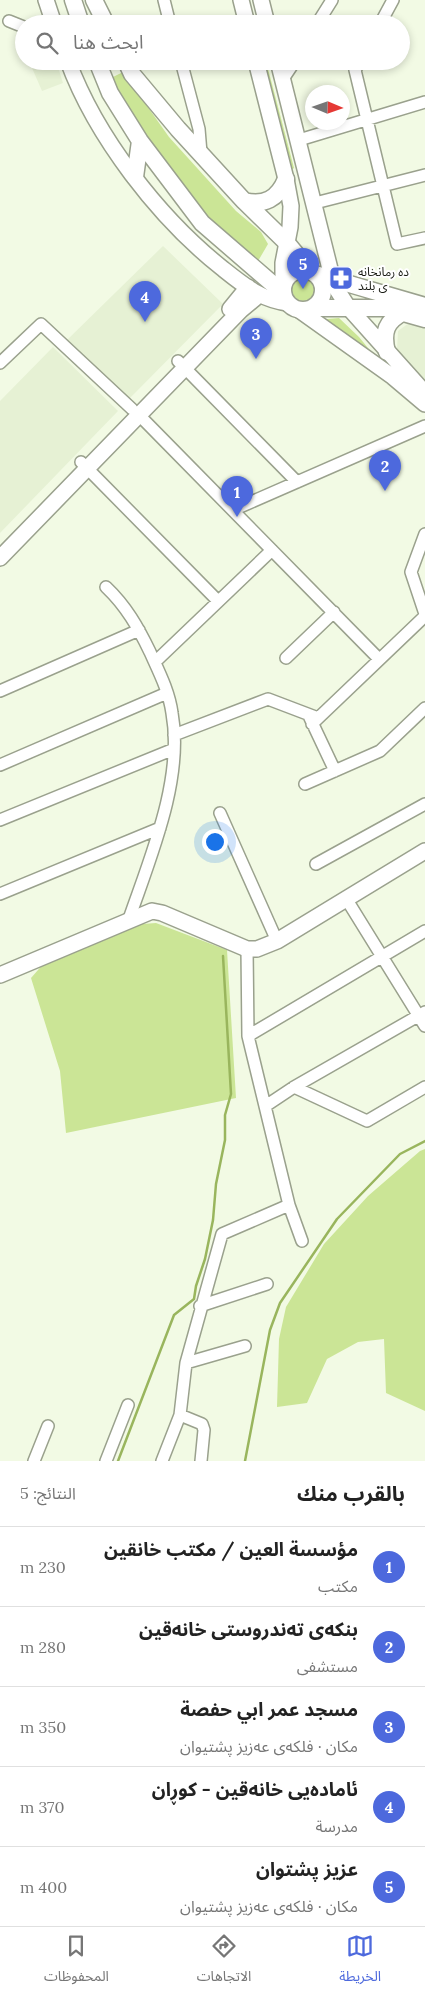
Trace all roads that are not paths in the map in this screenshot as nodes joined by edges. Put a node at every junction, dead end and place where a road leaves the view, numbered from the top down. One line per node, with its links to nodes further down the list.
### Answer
1 (46, 0): 9 (street)
2 (73, 0): 10 (main road)
3 (94, 0): 11 (main road)
4 (164, 0): 12 (street)
5 (241, 0): 13 (street)
6 (261, 0): 14 (street)
7 (332, 0): 15 (street)
8 (393, 0): 16 (street)
9 (48, 15)
10 (78, 15)
11 (102, 15)
12 (168, 15)
13 (245, 15)
14 (265, 15)
15 (323, 15)
16 (385, 15)
17 (8, 21): 18 (street)
18 (15, 24)
19 (73, 70): 32 (street)
20 (101, 70): 29 (main road)
21 (132, 70): 30 (main road)
22 (183, 70): 30 (street)
23 (258, 70): 33 (street)
24 (280, 70): 28 (street)
25 (355, 70): 27 (street)
26 (425, 102): 27 (street)
27 (367, 119): 28 (street); 34 (street)
28 (299, 140): 36 (street)
29 (140, 141): 32 (main road); 42 (main road)
30 (201, 153): 35 (main road)
31 (425, 175): 34 (street)
32 (134, 177): 41 (street)
33 (286, 179): 35 (main road); 38 (street)
34 (384, 186): 36 (street); 37 (street)
35 (244, 200): 38 (main road)
36 (315, 203): 40 (street)
37 (425, 238)
38 (287, 243): 39 (main road); 42 (street)
39 (313, 272): 40 (main road); 42 (main road); 42 (main road)
40 (332, 277): 43 (street); 44 (main road)
41 (253, 291): 42 (street); 49 (street)
42 (293, 300): 43 (main road); 51 (street)
43 (348, 306): 45 (main road); 47 (street)
44 (425, 306)
45 (404, 312): 46 (main road); 47 (main road)
46 (425, 319)
47 (387, 352): 50 (street)
48 (0, 362): 52 (street)
49 (181, 364): 52 (street); 55 (street)
50 (425, 393)
51 (425, 404)
52 (136, 412): 54 (street); 56 (street)
53 (425, 426): 55 (street)
54 (84, 465): 58 (street); 60 (street); 62 (street)
55 (297, 482): 56 (street)
56 (233, 510): 59 (street)
57 (425, 534): 64 (street)
58 (0, 546)
59 (272, 550): 62 (street); 63 (street)
60 (0, 558)
61 (106, 587): 65 (street)
62 (218, 601): 68 (street)
63 (334, 612): 66 (street); 67 (street)
64 (425, 615): 67 (street)
65 (139, 630): 68 (street); 69 (street)
66 (286, 658)
67 (379, 659): 72 (street)
68 (155, 662): 70 (street)
69 (0, 691)
70 (167, 693): 73 (street); 75 (street)
71 (425, 708): 76 (street)
72 (313, 718): 73 (street); 76 (street)
73 (174, 735): 74 (street)
74 (174, 749): 80 (street); 81 (street)
75 (0, 765)
76 (336, 771): 77 (street)
77 (305, 784)
78 (425, 804): 83 (street)
79 (220, 813): 88 (street)
80 (0, 820)
81 (160, 828): 84 (street); 86 (street)
82 (425, 852): 85 (street)
83 (316, 864)
84 (0, 894)
85 (347, 900): 88 (street); 90 (street)
86 (129, 919): 89 (street); 91 (street)
87 (425, 931): 90 (street)
88 (277, 941): 89 (street)
89 (248, 949): 94 (street)
90 (382, 957): 92 (street); 94 (street)
91 (0, 975)
92 (422, 1014): 93 (street); 95 (street)
93 (425, 1026)
94 (248, 1036): 97 (street)
95 (294, 1087): 96 (street); 97 (street)
96 (425, 1087)
97 (267, 1105): 98 (street)
98 (289, 1204): 99 (street); 101 (street)
99 (302, 1241)
100 (267, 1284): 101 (street)
101 (200, 1306): 103 (street)
102 (245, 1346): 103 (street)
103 (186, 1363): 105 (street)
104 (128, 1405): 108 (street)
105 (180, 1415): 109 (street); 110 (street)
106 (48, 1426): 107 (street)
107 (34, 1461)
108 (106, 1461)
109 (162, 1461)
110 (201, 1461)

